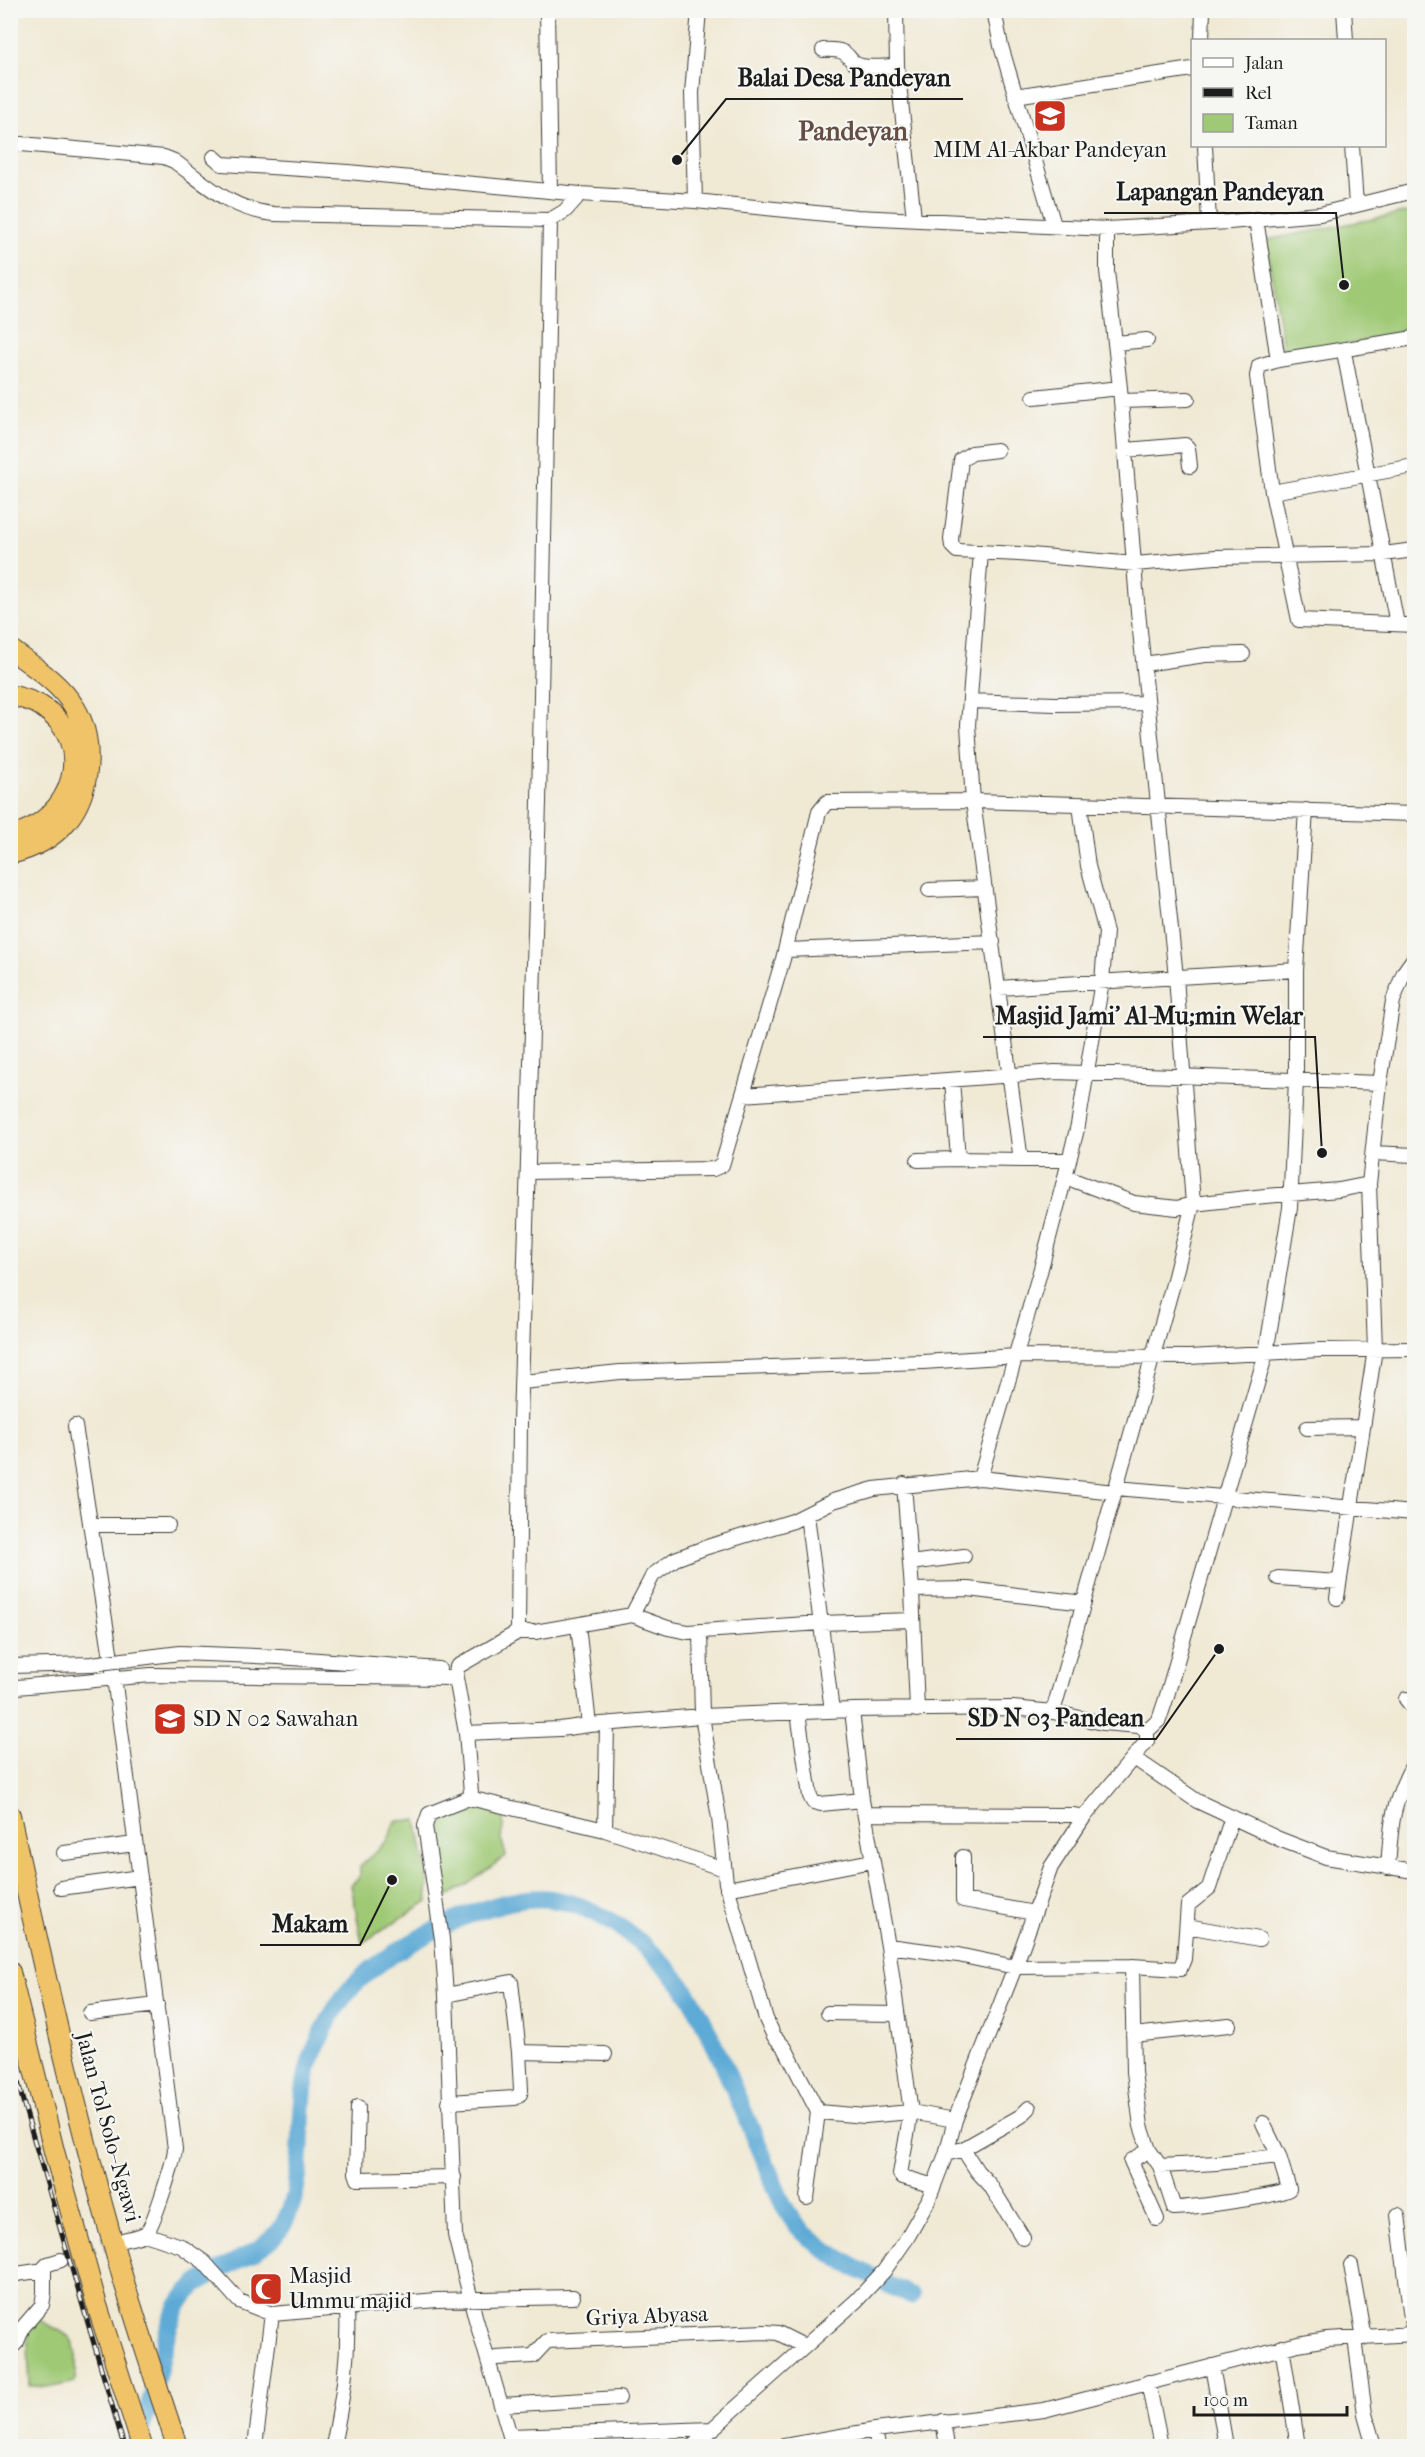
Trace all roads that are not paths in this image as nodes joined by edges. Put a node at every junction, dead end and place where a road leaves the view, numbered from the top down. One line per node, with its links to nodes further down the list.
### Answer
1 (547, 10): 17 (street)
2 (699, 10): 20 (street)
3 (896, 10): 10 (street)
4 (994, 10): 12 (street)
5 (1203, 10): 7 (street)
6 (1344, 10): 8 (street)
7 (1202, 39)
8 (1346, 39)
9 (823, 50): 10 (street)
10 (897, 66): 22 (street)
11 (1191, 69): 12 (street)
12 (1015, 96): 26 (street)
13 (10, 143): 24 (street)
14 (1205, 147): 25 (street)
15 (1352, 147): 21 (street)
16 (214, 157): 17 (street)
17 (550, 191): 19 (street)
18 (1414, 191): 21 (street)
19 (580, 194): 20 (street); 24 (street)
20 (695, 201): 22 (street)
21 (1356, 205): 23 (street)
22 (914, 218): 26 (street)
23 (1256, 219): 25 (street); 32 (street)
24 (550, 220): 84 (street)
25 (1209, 222): 27 (street)
26 (1054, 225): 27 (street)
27 (1107, 229): 30 (street)
28 (1414, 338): 31 (street)
29 (1146, 340): 30 (street)
30 (1116, 343): 33 (street)
31 (1344, 352): 32 (street); 40 (street)
32 (1278, 360): 41 (street)
33 (1121, 395): 34 (street); 35 (street); 37 (street)
34 (1034, 397)
35 (1188, 399)
36 (997, 450): 43 (street)
37 (1126, 450): 38 (street); 46 (street)
38 (1190, 466)
39 (1414, 466): 40 (street)
40 (1369, 473): 41 (street); 45 (street)
41 (1272, 492): 44 (street)
42 (1414, 550): 45 (street)
43 (981, 552): 46 (street); 53 (street)
44 (1285, 554): 45 (street); 46 (street); 47 (street)
45 (1384, 554): 47 (street)
46 (1134, 564): 51 (street)
47 (1397, 624): 48 (street)
48 (1414, 625)
49 (10, 649): 61 (highway)
50 (1244, 654): 51 (street)
51 (1144, 664): 54 (street)
52 (10, 695): 60 (highway)
53 (970, 701): 54 (street); 55 (street)
54 (1148, 703): 57 (street)
55 (973, 801): 56 (street); 62 (street); 65 (street)
56 (1080, 805): 57 (street); 69 (street)
57 (1160, 806): 58 (street); 68 (street)
58 (1306, 810): 59 (street); 67 (street)
59 (1414, 814)
60 (10, 836)
61 (10, 854)
62 (985, 888): 63 (street); 64 (street)
63 (929, 890)
64 (993, 942): 65 (street); 70 (street)
65 (786, 950): 77 (street)
66 (1414, 958): 76 (street)
67 (1296, 970): 68 (street); 75 (street)
68 (1176, 976): 69 (street); 72 (street)
69 (1102, 981): 70 (street); 71 (street)
70 (998, 988): 73 (street)
71 (1088, 1075): 72 (street); 73 (street); 83 (street)
72 (1183, 1075): 75 (street); 88 (street)
73 (1009, 1076): 74 (street); 82 (street)
74 (952, 1080): 77 (street); 80 (street)
75 (1296, 1080): 76 (street); 87 (street)
76 (1380, 1083): 78 (street)
77 (743, 1095): 84 (street)
78 (1373, 1153): 79 (street); 86 (street)
79 (1414, 1155)
80 (958, 1159): 81 (street); 82 (street)
81 (918, 1160)
82 (1021, 1160): 83 (street)
83 (1069, 1160): 85 (street)
84 (528, 1172): 94 (street)
85 (1065, 1177): 88 (street); 92 (street)
86 (1369, 1184): 87 (street); 89 (street)
87 (1291, 1194): 88 (street); 91 (street)
88 (1193, 1204): 93 (street)
89 (1375, 1349): 90 (street); 91 (street); 96 (street)
90 (1414, 1349)
91 (1266, 1353): 93 (street); 101 (street)
92 (1016, 1356): 93 (street); 94 (street); 98 (street)
93 (1152, 1357): 100 (street)
94 (522, 1382): 119 (street)
95 (75, 1426): 105 (street)
96 (1362, 1427): 97 (street); 102 (street)
97 (1307, 1428)
98 (980, 1478): 99 (street); 100 (street)
99 (904, 1484): 104 (street); 108 (street)
100 (1115, 1490): 101 (street); 113 (street)
101 (1226, 1497): 102 (street); 132 (street)
102 (1350, 1506): 103 (street); 110 (street)
103 (1414, 1513)
104 (807, 1515): 114 (street); 116 (street)
105 (90, 1525): 106 (street); 122 (street)
106 (168, 1525)
107 (964, 1556): 108 (street)
108 (910, 1563): 111 (street)
109 (1278, 1578): 110 (street)
110 (1339, 1582): 112 (street)
111 (912, 1590): 113 (street); 115 (street)
112 (1337, 1598)
113 (1084, 1603): 127 (street)
114 (632, 1615): 117 (street); 118 (street)
115 (913, 1620): 116 (street); 125 (street)
116 (821, 1623): 118 (street); 126 (street)
117 (578, 1624): 119 (street); 131 (street)
118 (700, 1631): 129 (street)
119 (518, 1632): 121 (street)
120 (10, 1666): 121 (street, bridge)
121 (456, 1674): 122 (street); 133 (street)
122 (114, 1677): 123 (street); 142 (street)
123 (17, 1687)
124 (852, 1710): 125 (street); 126 (street); 137 (street)
125 (916, 1710): 127 (street)
126 (832, 1711): 128 (street)
127 (1053, 1712): 132 (street)
128 (798, 1713): 129 (street); 137 (street)
129 (702, 1716): 130 (street); 147 (street)
130 (607, 1724): 131 (street); 141 (street)
131 (589, 1725): 133 (street)
132 (1147, 1731): 134 (street)
133 (466, 1733): 136 (street)
134 (1134, 1758): 139 (street); 140 (street)
135 (1414, 1762): 146 (street)
136 (469, 1798): 141 (street); 159 (street)
137 (864, 1807): 139 (street); 145 (street)
138 (10, 1815): 212 (highway, Jalan Tol Solo–Ngawi)
139 (1084, 1817): 152 (street)
140 (1232, 1817): 146 (street); 153 (street)
141 (605, 1830): 147 (street)
142 (135, 1844): 143 (street); 149 (street)
143 (64, 1852)
144 (963, 1857): 152 (street)
145 (872, 1861): 151 (street); 155 (street)
146 (1388, 1868): 148 (street)
147 (724, 1869): 151 (street)
148 (1414, 1871)
149 (140, 1877): 150 (street); 160 (street)
150 (61, 1887)
151 (728, 1889): 171 (street)
152 (1034, 1912): 157 (street)
153 (1187, 1926): 154 (street); 156 (street)
154 (1259, 1939)
155 (888, 1946): 157 (street); 163 (street)
156 (1132, 1966): 157 (street); 165 (street)
157 (1015, 1967): 173 (street)
158 (10, 1972): 211 (highway)
159 (446, 1995): 166 (street); 168 (street)
160 (157, 2005): 161 (street); 185 (street)
161 (90, 2013)
162 (828, 2013): 163 (street)
163 (896, 2014): 172 (street)
164 (1229, 2025): 165 (street)
165 (1133, 2035): 176 (street)
166 (519, 2052): 167 (street); 168 (street)
167 (605, 2054)
168 (449, 2102): 180 (street)
169 (358, 2107): 180 (street)
170 (1029, 2108): 175 (street)
171 (818, 2112): 172 (street); 182 (street)
172 (911, 2112): 173 (street); 181 (street)
173 (955, 2120): 177 (street)
174 (1263, 2123): 178 (street)
175 (963, 2149): 177 (street); 186 (street)
176 (1149, 2150): 179 (street); 184 (street)
177 (946, 2154): 181 (street)
178 (1279, 2156): 179 (street); 179 (street)
179 (1160, 2166)
180 (454, 2177): 193 (street)
181 (934, 2186): 198 (street)
182 (807, 2198)
183 (1398, 2214): 196 (street)
184 (1157, 2219)
185 (145, 2234): 187 (street); 195 (street)
186 (1023, 2238)
187 (123, 2240)
188 (61, 2260): 190 (street)
189 (1352, 2265): 197 (street)
190 (44, 2270): 191 (street); 200 (street)
191 (10, 2275)
192 (573, 2297): 193 (street)
193 (471, 2299): 194 (street); 205 (street)
194 (347, 2309): 195 (street); 214 (street)
195 (272, 2314): 213 (street)
196 (1414, 2334): 197 (street)
197 (1359, 2338): 199 (street); 222 (street)
198 (804, 2346): 201 (street, Griya Abyasa); 207 (street)
199 (1282, 2347): 202 (street); 221 (street)
200 (10, 2349)
201 (496, 2358)
202 (1212, 2366): 203 (street); 220 (street)
203 (1148, 2382): 206 (street); 219 (street)
204 (619, 2398): 205 (street)
205 (501, 2405): 209 (street)
206 (943, 2421): 208 (street); 218 (street)
207 (713, 2429): 209 (street); 215 (street)
208 (876, 2430): 210 (street); 217 (street)
209 (512, 2441)
210 (808, 2444): 216 (street)
211 (142, 2446)
212 (177, 2446)
213 (255, 2446)
214 (333, 2446)
215 (693, 2446)
216 (784, 2446)
217 (878, 2446)
218 (947, 2446)
219 (1161, 2446)
220 (1226, 2446)
221 (1298, 2446)
222 (1374, 2446)

